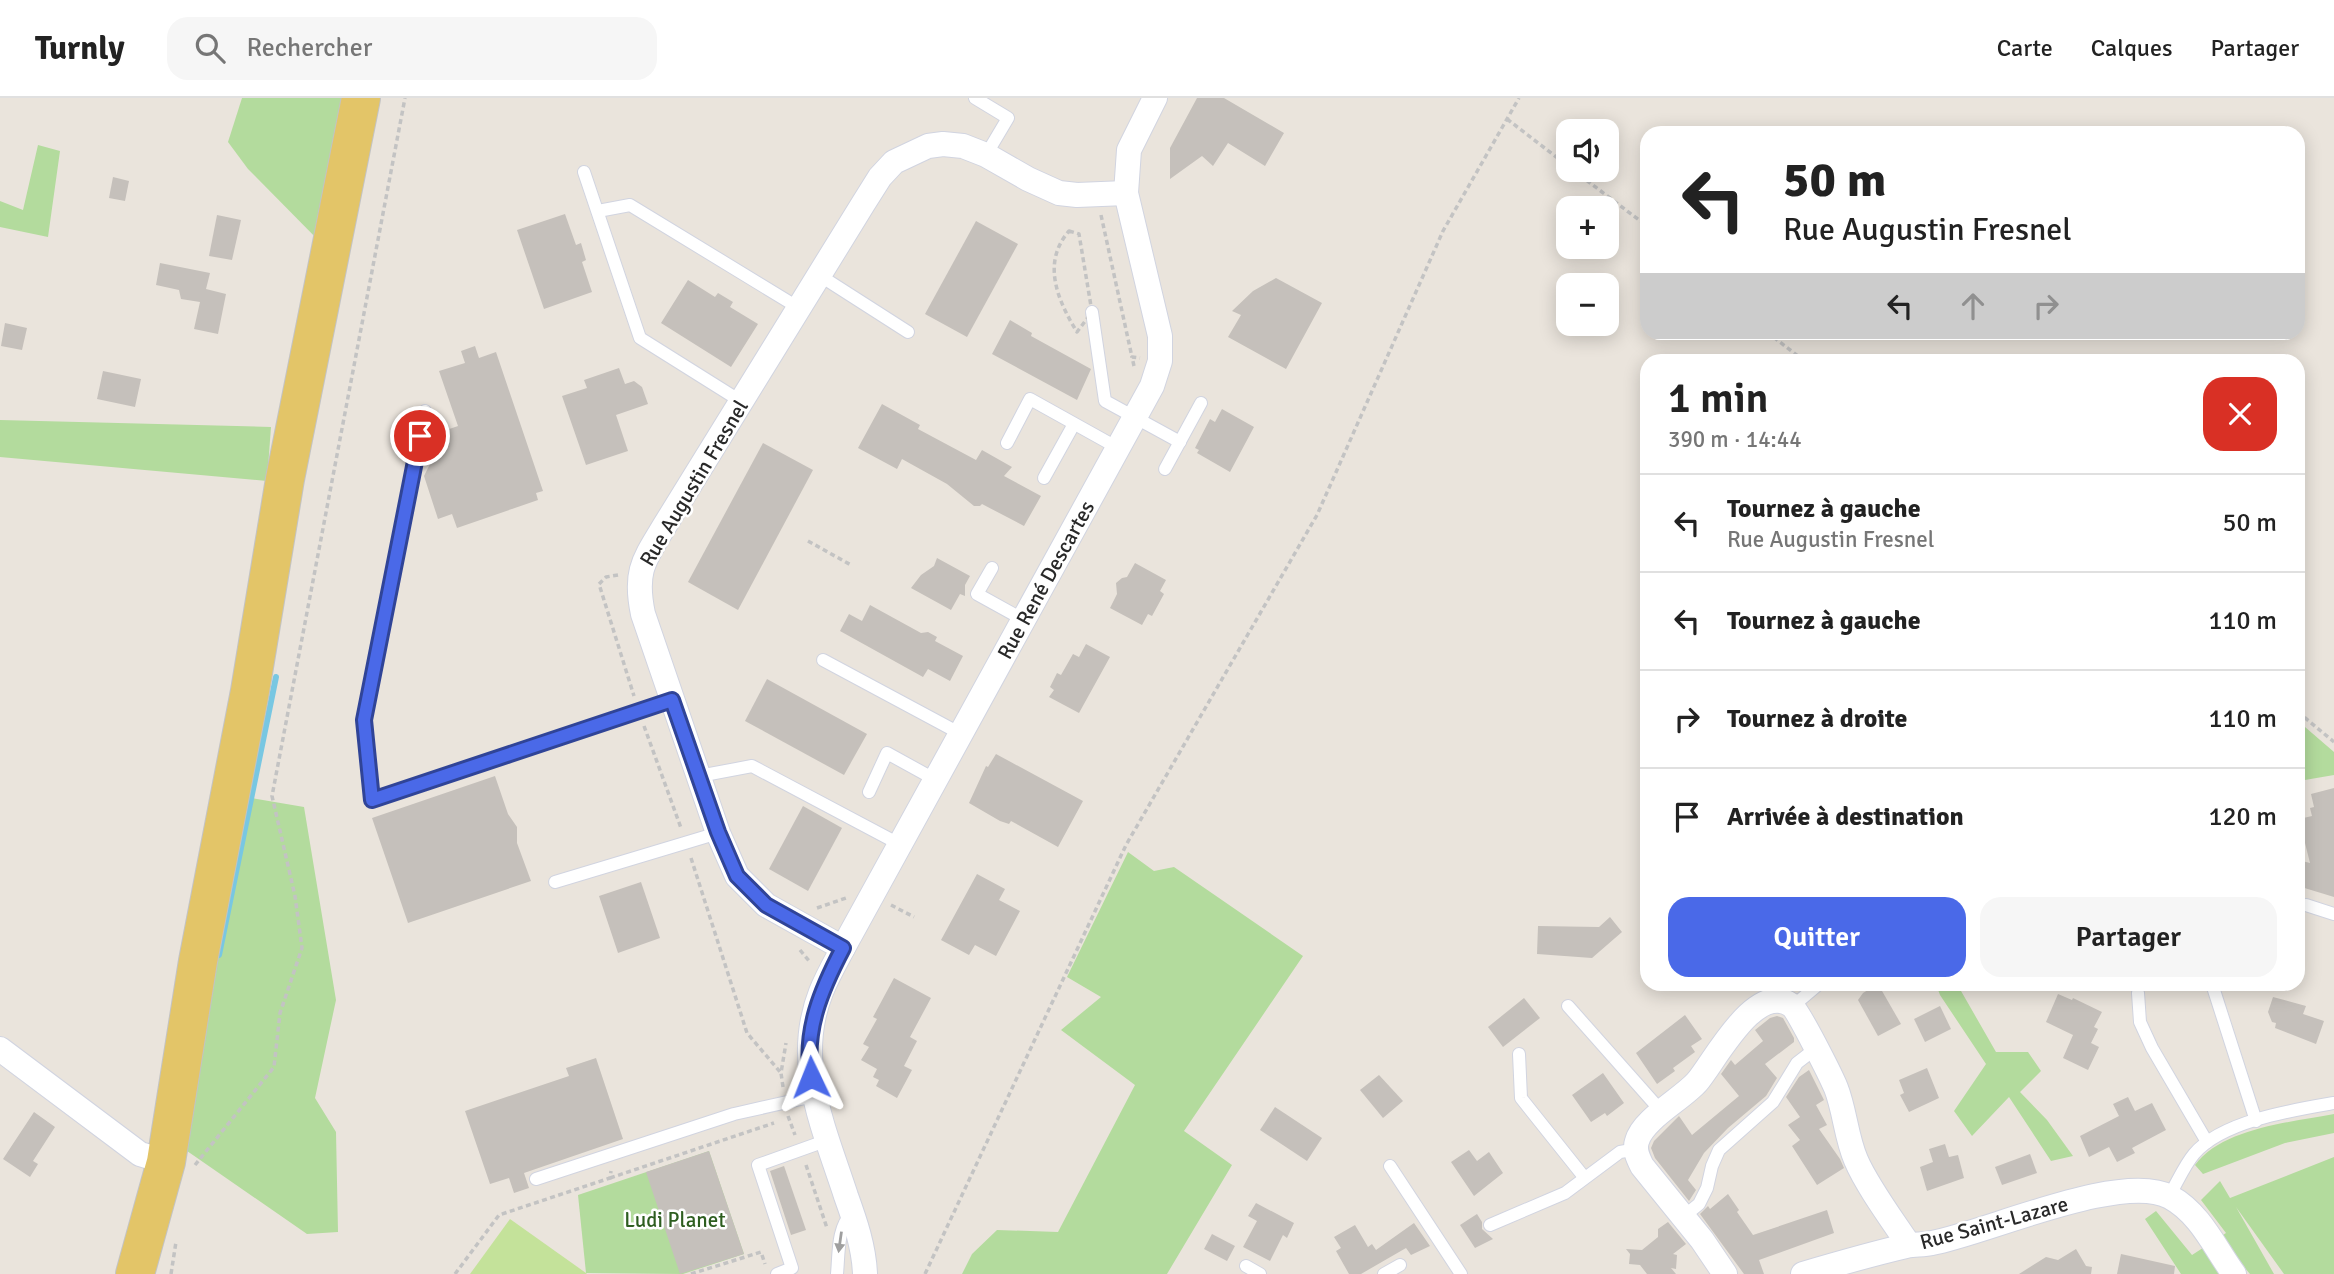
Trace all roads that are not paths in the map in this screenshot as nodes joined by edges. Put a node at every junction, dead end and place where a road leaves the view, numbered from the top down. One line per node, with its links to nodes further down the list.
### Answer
1 (361, 98): 26 (main road)
2 (382, 98): 26 (main road)
3 (975, 98): 5 (lane)
4 (1155, 98): 7 (street, Rue René Descartes)
5 (986, 155): 7 (street, Rue Augustin Fresnel); 9 (street, Rue Augustin Fresnel)
6 (584, 172): 8 (lane)
7 (1126, 193): 16 (street, Rue René Descartes)
8 (597, 211): 10 (lane); 13 (lane)
9 (820, 275): 10 (street, Rue Augustin Fresnel); 12 (lane)
10 (799, 308): 13 (street, Rue Augustin Fresnel)
11 (1092, 312): 16 (lane)
12 (908, 332)
13 (742, 402): 27 (street, Rue Augustin Fresnel)
14 (1201, 403): 18 (lane)
15 (425, 411): 27 (lane)
16 (1135, 417): 18 (lane); 20 (street, Rue René Descartes)
17 (1074, 424): 19 (lane); 20 (lane); 22 (lane)
18 (1180, 442): 21 (lane)
19 (1007, 443)
20 (1118, 448): 24 (street, Rue René Descartes)
21 (1166, 469)
22 (1044, 478)
23 (992, 568): 24 (lane)
24 (1024, 620): 28 (street, Rue René Descartes)
25 (823, 660): 28 (lane)
26 (250, 691): 53 (main road)
27 (672, 700): 29 (street, Rue Augustin Fresnel)
28 (961, 734): 30 (street, Rue René Descartes)
29 (699, 776): 32 (street, Rue Augustin Fresnel); 33 (lane)
30 (936, 780): 31 (lane); 33 (street, Rue René Descartes)
31 (869, 792)
32 (718, 832): 34 (lane); 37 (street, Rue Augustin Fresnel)
33 (901, 845): 37 (street, Rue René Descartes)
34 (555, 882)
35 (2306, 905): 36 (lane)
36 (2334, 914)
37 (843, 948): 46 (street)
38 (1811, 991): 42 (lane)
39 (2214, 991): 49 (lane)
40 (2138, 993): 51 (lane)
41 (1568, 1006): 48 (lane)
42 (1793, 1006): 44 (street); 48 (street)
43 (0, 1049): 53 (street)
44 (1815, 1049): 59 (lane); 61 (street)
45 (1519, 1054): 55 (lane)
46 (814, 1096): 50 (street); 56 (lane)
47 (2334, 1103): 49 (lane)
48 (1662, 1112): 52 (street)
49 (2256, 1121): 51 (lane)
50 (828, 1140): 58 (street); 66 (lane)
51 (2207, 1142): 57 (lane)
52 (1637, 1149): 55 (lane); 59 (street)
53 (169, 1161): 64 (main road); 65 (main road)
54 (1390, 1166): 71 (lane)
55 (1584, 1177): 60 (lane)
56 (536, 1179)
57 (2176, 1201): 61 (street, Rue Saint-Lazare); 74 (street)
58 (852, 1212): 67 (lane, one-way to 67); 68 (street)
59 (1683, 1217): 72 (street)
60 (1490, 1225)
61 (1909, 1245): 73 (street, Rue Saint-Lazare)
62 (1401, 1265): 70 (lane)
63 (1246, 1266): 69 (lane)
64 (129, 1274)
65 (135, 1274)
66 (777, 1274)
67 (837, 1274)
68 (865, 1274)
69 (1260, 1274)
70 (1384, 1274)
71 (1461, 1274)
72 (1725, 1274)
73 (1802, 1274)
74 (2234, 1274)

